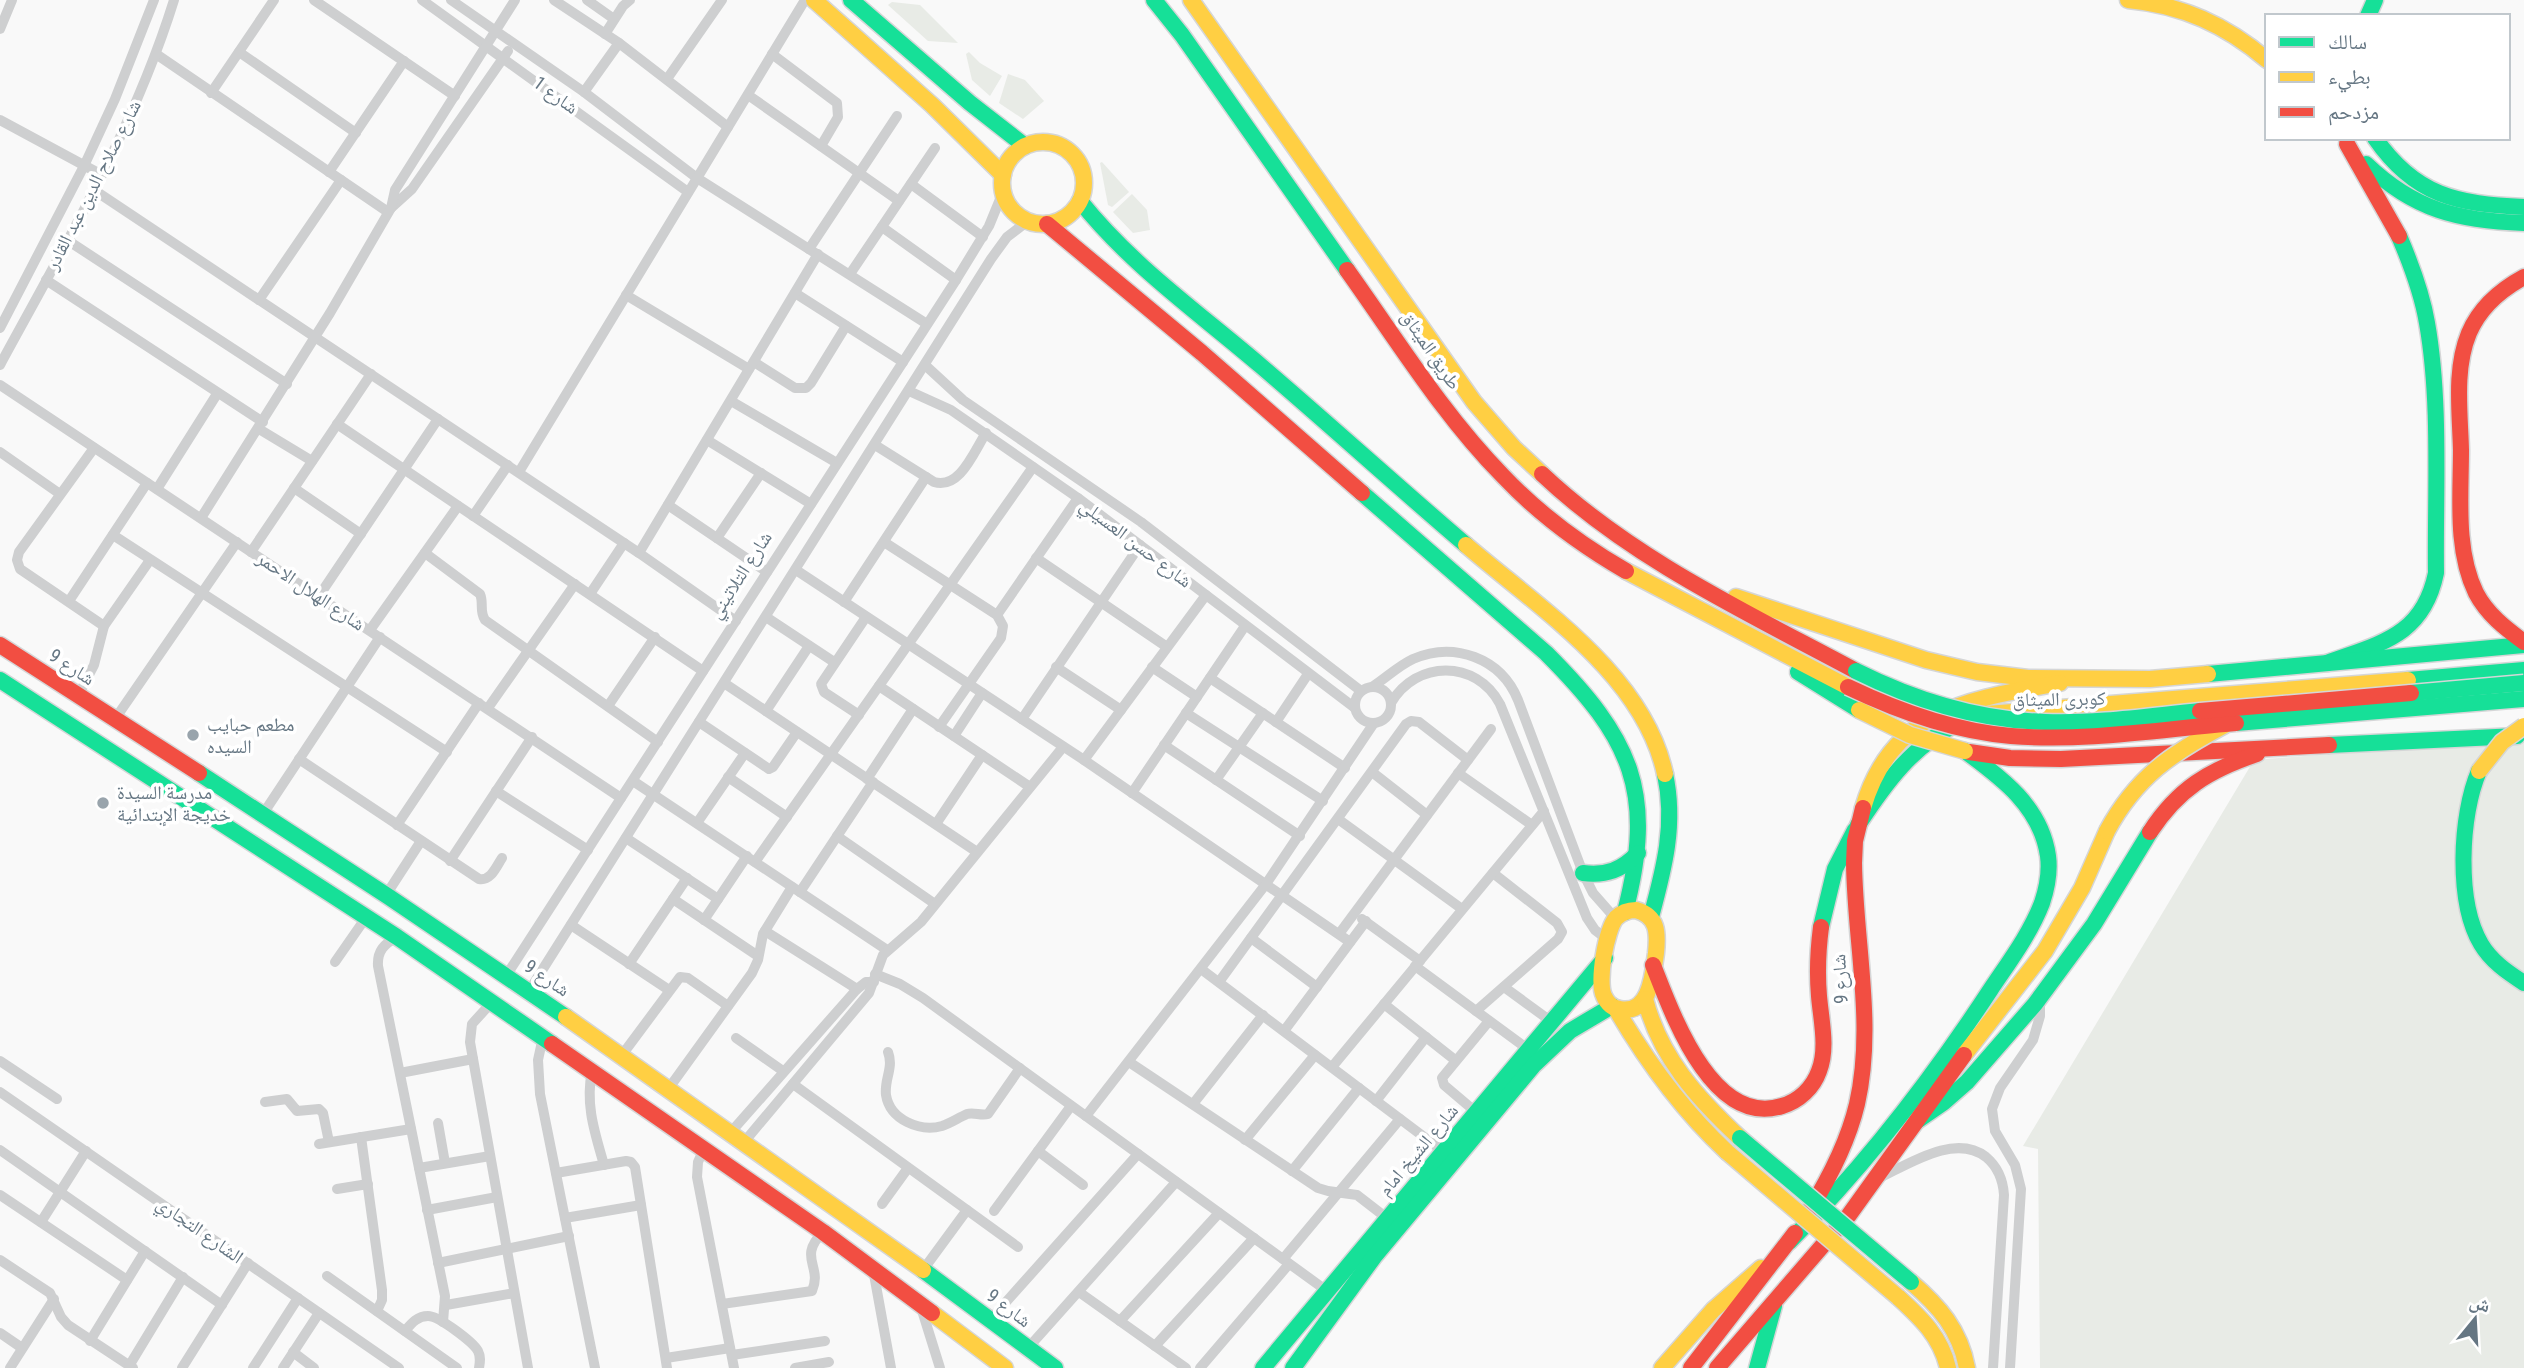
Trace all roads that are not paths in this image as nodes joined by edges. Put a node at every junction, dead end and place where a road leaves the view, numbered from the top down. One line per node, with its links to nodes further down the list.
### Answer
1 (12, 0): 21 (street)
2 (154, 0): 47 (street, شارع صلاح الدين عبد القادر)
3 (174, 0): 28 (street, شارع صلاح الدين عبد القادر)
4 (257, 0): 19 (street)
5 (314, 0): 32 (street)
6 (422, 0): 26 (street, شارع 1)
7 (451, 0): 22 (street, شارع 1)
8 (514, 0): 22 (street)
9 (554, 0): 23 (street)
10 (587, 0): 20 (street)
11 (630, 0): 20 (street)
12 (722, 0): 33 (street)
13 (805, 0): 29 (street)
14 (814, 0): 51 (main road)
15 (851, 0): 45 (main road)
16 (1154, 0): 150 (main road, طريق الميثاق)
17 (1191, 0): 124 (main road, طريق الميثاق)
18 (2128, 0): 31 (main road)
19 (271, 4): 27 (street)
20 (614, 19): 23 (street)
21 (0, 29)
22 (495, 31): 24 (street, شارع 1); 26 (street)
23 (605, 34): 25 (street)
24 (513, 43): 30 (street); 34 (street, شارع 1)
25 (619, 43): 33 (street); 34 (street)
26 (487, 45): 30 (street, شارع 1); 37 (street)
27 (239, 52): 35 (street); 41 (street)
28 (156, 54): 35 (street); 50 (street, شارع صلاح الدين عبد القادر)
29 (772, 54): 36 (street); 44 (street)
30 (504, 57): 56 (street, شارع 1); 61 (street)
31 (2265, 58)
32 (404, 61): 37 (street); 41 (street)
33 (667, 79): 40 (street)
34 (584, 92): 52 (street, شارع 1)
35 (211, 93): 48 (street)
36 (748, 95): 40 (street); 44 (street)
37 (455, 96): 61 (street)
38 (897, 116): 49 (street)
39 (0, 120): 47 (street)
40 (728, 127): 52 (street)
41 (356, 133): 48 (street)
42 (2377, 140): 60 (main road)
43 (2344, 141): 63 (main road); 158 (main road)
44 (821, 146): 49 (street)
45 (1025, 146): 51 (main road); 59 (main road)
46 (935, 148): 54 (street)
47 (84, 166): 50 (street); 78 (street, شارع صلاح الدين عبد القادر)
48 (329, 172): 53 (street)
49 (860, 173): 58 (street); 68 (street)
50 (102, 175): 55 (street, شارع صلاح الدين عبد القادر)
51 (1003, 176): 57 (main road)
52 (697, 178): 56 (street); 68 (street, شارع 1)
53 (341, 180): 61 (street); 75 (street)
54 (911, 184): 58 (street); 66 (street)
55 (94, 190): 67 (street, شارع صلاح الدين عبد القادر); 75 (street)
56 (688, 192): 74 (street)
57 (1003, 192): 62 (main road); 66 (street, شارع التلاتيني)
58 (899, 201): 65 (street)
59 (1080, 201): 64 (main road); 261 (main road)
60 (2524, 207)
61 (390, 210): 79 (street)
62 (1028, 221): 64 (main road); 82 (street)
63 (2524, 223)
64 (1047, 224): 242 (main road)
65 (882, 227): 69 (street); 72 (street)
66 (983, 237): 72 (street, شارع التلاتيني)
67 (67, 240): 71 (street, شارع صلاح الدين عبد القادر); 86 (street)
68 (814, 252): 69 (street, شارع 1); 73 (street)
69 (850, 274): 76 (street, شارع 1)
70 (2524, 277): 151 (main road)
71 (46, 280): 81 (street, شارع صلاح الدين عبد القادر); 89 (street)
72 (956, 280): 76 (street, شارع التلاتيني)
73 (795, 293): 77 (street); 83 (street)
74 (626, 295): 83 (street); 105 (street)
75 (260, 300): 79 (street)
76 (928, 324): 80 (street, شارع التلاتيني)
77 (846, 326): 80 (street); 83 (street)
78 (0, 328)
79 (313, 337): 84 (street); 86 (street)
80 (903, 362): 101 (street, شارع التلاتيني)
81 (0, 365)
82 (925, 365): 85 (street, شارع حسن العسيلي); 88 (street)
83 (752, 366): 91 (street)
84 (370, 374): 92 (street); 93 (street)
85 (941, 381): 90 (street); 172 (street, شارع حسن العسيلي)
86 (287, 384): 94 (street)
87 (0, 385): 98 (street, شارع الهلال الاحمر)
88 (909, 391): 90 (street, شارع حسن العسيلي); 97 (street)
89 (217, 394): 94 (street); 108 (street)
90 (929, 398): 95 (street, شارع حسن العسيلي)
91 (731, 401): 96 (street); 101 (street)
92 (439, 419): 102 (street); 104 (street)
93 (337, 424): 100 (street); 104 (street)
94 (261, 426): 100 (street); 116 (street)
95 (986, 433): 103 (street, شارع حسن العسيلي); 107 (street)
96 (707, 440): 106 (street); 113 (street)
97 (875, 445): 107 (street); 130 (street)
98 (94, 448): 108 (street, شارع الهلال الاحمر); 110 (street)
99 (0, 452): 110 (street)
100 (312, 461): 109 (street)
101 (838, 463): 112 (street, شارع التلاتيني)
102 (508, 465): 105 (street); 115 (street)
103 (1033, 467): 111 (street, شارع حسن العسيلي); 133 (street)
104 (404, 469): 114 (street); 117 (street)
105 (519, 472): 122 (street)
106 (761, 472): 112 (street); 119 (street)
107 (926, 477): 121 (street)
108 (152, 486): 116 (street, شارع الهلال الاحمر); 118 (street)
109 (294, 488): 117 (street); 125 (street)
110 (61, 494): 139 (street)
111 (1078, 498): 123 (street, شارع حسن العسيلي); 128 (street)
112 (811, 504): 131 (street, شارع التلاتيني)
113 (668, 505): 119 (street); 127 (street)
114 (458, 506): 115 (street); 126 (street)
115 (473, 516): 132 (street)
116 (201, 518): 120 (street, شارع الهلال الاحمر)
117 (361, 534): 138 (street)
118 (113, 535): 129 (street); 139 (street)
119 (717, 538): 131 (street)
120 (237, 542): 125 (street, شارع الهلال الاحمر); 135 (street)
121 (884, 542): 133 (street); 140 (street)
122 (624, 543): 127 (street); 136 (street)
123 (1140, 545): 137 (street, شارع حسن العسيلي); 141 (street)
124 (1634, 548): 134 (main road, كوبرى الميثاق)
125 (251, 552): 138 (street, شارع الهلال الاحمر)
126 (425, 553): 148 (street); 156 (street)
127 (639, 553): 145 (street)
128 (1036, 558): 141 (street); 142 (street)
129 (150, 560): 135 (street); 146 (street)
130 (796, 570): 140 (street); 143 (street)
131 (767, 572): 145 (street, شارع التلاتيني)
132 (575, 584): 136 (street); 156 (street)
133 (950, 585): 142 (street); 153 (street)
134 (1700, 586): 166 (main road); 167 (main road, كوبرى الميثاق, bridge)
135 (202, 593): 171 (street); 187 (street)
136 (590, 594): 149 (street)
137 (1206, 595): 147 (street, شارع حسن العسيلي); 155 (street)
138 (319, 596): 148 (street, شارع الهلال الاحمر)
139 (69, 601): 146 (street)
140 (844, 602): 144 (street)
141 (1101, 602): 155 (street); 159 (street)
142 (997, 615): 169 (street)
143 (766, 617): 154 (street); 168 (street)
144 (866, 617): 153 (street); 157 (street)
145 (736, 621): 162 (street, شارع التلاتيني)
146 (104, 626): 174 (street)
147 (1245, 626): 163 (street, شارع حسن العسيلي); 164 (street)
148 (375, 634): 171 (street); 178 (street, شارع الهلال الاحمر)
149 (655, 637): 162 (street); 179 (street)
150 (1754, 638): 192 (main road, كوبرى الميثاق, bridge); 205 (main road, bridge)
151 (2524, 643): 158 (main road)
152 (0, 645): 174 (main road, شارع 9)
153 (908, 645): 169 (street); 170 (street)
154 (809, 646): 157 (street); 183 (street)
155 (1167, 647): 160 (street)
156 (528, 650): 178 (street); 179 (street)
157 (834, 662): 186 (street)
158 (2327, 663): 166 (main road)
159 (1056, 667): 182 (street); 188 (street)
160 (1152, 667): 175 (street); 182 (street)
161 (2524, 670): 235 (main road)
162 (703, 671): 200 (street, شارع التلاتيني)
163 (1308, 674): 180 (street, شارع حسن العسيلي); 190 (street)
164 (1210, 678): 175 (street); 185 (street)
165 (0, 680): 260 (main road)
166 (2080, 680): 235 (main road, شارع 9)
167 (2524, 683)
168 (724, 684): 183 (street); 189 (street)
169 (968, 684): 173 (street); 194 (street)
170 (879, 686): 181 (street); 186 (street)
171 (346, 687): 206 (street); 210 (street)
172 (1367, 689): 177 (street); 180 (street); 248 (street)
173 (982, 693): 188 (street); 198 (street)
174 (78, 696): 187 (main road, شارع 9)
175 (1197, 697): 184 (street)
176 (2524, 699): 192 (main road, كوبرى الميثاق, bridge)
177 (1391, 702): 191 (street); 226 (street)
178 (483, 706): 199 (street, شارع الهلال الاحمر); 206 (street)
179 (608, 706): 200 (street)
180 (1355, 708): 191 (street)
181 (913, 709): 194 (street); 218 (street)
182 (1121, 710): 211 (street)
183 (765, 711): 196 (street)
184 (1186, 713): 201 (street); 203 (street)
185 (1263, 713): 190 (street); 203 (street)
186 (859, 715): 208 (street)
187 (115, 719): 227 (main road, شارع 9)
188 (1022, 719): 202 (street)
189 (699, 722): 207 (street); 223 (street)
190 (1276, 722): 213 (street)
191 (1374, 723): 213 (street)
192 (2229, 723): 328 (main road, bridge)
193 (2524, 726): 282 (main road, bridge)
194 (939, 727): 198 (street)
195 (1491, 729): 212 (street)
196 (797, 732): 207 (street); 208 (street)
197 (2524, 735): 204 (main road)
198 (954, 736): 209 (street)
199 (532, 737): 221 (street); 224 (street, شارع الهلال الاحمر)
200 (658, 741): 217 (street, شارع التلاتيني)
201 (1164, 745): 219 (street); 222 (street)
202 (1063, 747): 211 (street); 220 (street)
203 (1239, 747): 219 (street); 225 (street)
204 (2275, 748): 205 (main road); 289 (main road)
205 (1965, 751): 368 (main road)
206 (447, 752): 233 (street)
207 (745, 753): 216 (street)
208 (831, 754): 218 (street); 229 (street)
209 (982, 755): 220 (street); 232 (street)
210 (299, 759): 227 (street); 233 (street)
211 (1084, 760): 222 (street)
212 (1468, 760): 214 (street); 215 (street)
213 (1345, 768): 225 (street)
214 (1372, 772): 228 (street); 230 (street)
215 (1458, 773): 228 (street); 234 (street)
216 (728, 777): 229 (street); 231 (street)
217 (633, 780): 223 (street); 224 (street, شارع التلاتيني)
218 (870, 780): 232 (street); 236 (street)
219 (1216, 780): 237 (street)
220 (1030, 787): 241 (street)
221 (496, 791): 240 (street); 246 (street)
222 (1132, 793): 250 (street)
223 (654, 794): 231 (street); 238 (street)
224 (621, 798): 240 (street, شارع التلاتيني)
225 (1323, 801): 237 (street)
226 (1544, 811): 234 (street); 269 (street)
227 (263, 814): 252 (main road, شارع 9)
228 (1427, 815): 245 (street)
229 (787, 817): 244 (street)
230 (1338, 819): 245 (street); 253 (street)
231 (697, 823): 244 (street)
232 (936, 824): 241 (street)
233 (397, 825): 239 (street)
234 (1532, 825): 247 (street)
235 (1858, 825): 277 (main road); 368 (main road, شارع 9)
236 (837, 836): 251 (street); 256 (street)
237 (1300, 836): 250 (street)
238 (626, 838): 249 (street); 264 (street)
239 (421, 841): 246 (street); 252 (street)
240 (588, 850): 279 (street, شارع التلاتيني)
241 (977, 852): 256 (street)
242 (1638, 853): 248 (main road); 259 (main road)
243 (502, 858): 246 (street)
244 (751, 859): 251 (street); 255 (street)
245 (1394, 860): 257 (street); 258 (street)
246 (450, 861)
247 (1493, 873): 257 (street); 284 (street)
248 (1583, 873): 259 (street)
249 (687, 878): 254 (street); 255 (street)
250 (1266, 884): 253 (street); 278 (street)
251 (796, 889): 265 (street); 271 (street)
252 (386, 895): 279 (main road, شارع 9)
253 (1282, 895): 266 (street); 268 (street)
254 (673, 899): 262 (street); 276 (street)
255 (718, 899): 262 (street)
256 (935, 904): 271 (street)
257 (1462, 909): 275 (street)
258 (1354, 913): 263 (street); 266 (street)
259 (1620, 915): 261 (main road); 269 (main road)
260 (367, 916): 267 (main road); 274 (street)
261 (1651, 917): 277 (main road)
262 (704, 920): 272 (street)
263 (1366, 921): 270 (street); 275 (street)
264 (571, 925): 276 (street); 287 (street)
265 (765, 931): 272 (street); 285 (street)
266 (1339, 934): 270 (street)
267 (397, 937): 290 (main road); 314 (street)
268 (1251, 938): 281 (street); 283 (street)
269 (1608, 940): 273 (main road)
270 (1350, 942): 283 (street)
271 (887, 950): 280 (street)
272 (758, 956): 292 (street)
273 (1605, 958): 293 (main road); 297 (main road, شارع الشيخ امام)
274 (335, 962)
275 (1418, 963): 291 (street); 294 (street)
276 (629, 964): 286 (street)
277 (1653, 965): 288 (main road)
278 (1201, 969): 281 (street); 308 (street)
279 (506, 976): 287 (main road, شارع 9)
280 (874, 978): 285 (street); 311 (street); 316 (street)
281 (1219, 982): 295 (street)
282 (2524, 983)
283 (1317, 987): 298 (street)
284 (1504, 987): 294 (street); 297 (street)
285 (857, 989): 312 (street)
286 (669, 990): 292 (street); 304 (street)
287 (529, 991): 304 (main road, شارع 9)
288 (1645, 999): 293 (main road, شارع الشيخ امام); 435 (main road, bridge)
289 (2040, 999): 328 (main road); 437 (street)
290 (492, 1002): 299 (main road); 306 (street)
291 (1384, 1004): 300 (street); 310 (street)
292 (728, 1006): 317 (street)
293 (1614, 1007): 429 (main road, شارع الشيخ امام); 434 (main road, bridge)
294 (1476, 1011): 296 (street)
295 (1263, 1015): 298 (street); 323 (street)
296 (1489, 1021): 302 (street); 307 (street)
297 (1552, 1022): 302 (main road, شارع الشيخ امام)
298 (1284, 1031): 305 (street)
299 (543, 1037): 313 (main road); 346 (street)
300 (1426, 1037): 307 (street); 321 (street)
301 (736, 1038): 312 (street)
302 (1529, 1050): 325 (main road, شارع الشيخ امام)
303 (888, 1052): 311 (street)
304 (622, 1055): 317 (main road, شارع 9)
305 (1315, 1055): 310 (street); 333 (street)
306 (473, 1059): 314 (street); 340 (street)
307 (1455, 1060): 325 (street)
308 (1129, 1062): 323 (street); 326 (street)
309 (3, 1064): 315 (street); 320 (street)
310 (1332, 1067): 318 (street)
311 (1020, 1069): 324 (street)
312 (783, 1071): 331 (street)
313 (592, 1072): 334 (main road); 342 (street)
314 (400, 1073): 330 (street)
315 (0, 1077)
316 (793, 1084): 331 (street); 344 (street)
317 (668, 1088): 331 (main road, شارع 9)
318 (1359, 1088): 321 (street); 345 (street)
319 (0, 1092): 336 (street, الشارع التجاري)
320 (57, 1099)
321 (1376, 1101): 327 (street)
322 (265, 1102): 332 (street)
323 (1193, 1104): 333 (street)
324 (1071, 1106): 326 (street); 337 (street)
325 (1477, 1113): 338 (main road, شارع الشيخ امام)
326 (1086, 1116): 339 (street)
327 (1401, 1119): 338 (street); 353 (street)
328 (1917, 1121): 347 (main road)
329 (438, 1123): 341 (street)
330 (411, 1129): 332 (street); 343 (street)
331 (738, 1136): 378 (main road, شارع 9)
332 (361, 1137): 349 (street)
333 (1245, 1140): 345 (street)
334 (704, 1149): 365 (main road); 388 (street)
335 (0, 1150): 352 (street)
336 (86, 1151): 352 (street); 375 (street, الشارع التجاري)
337 (1038, 1151): 350 (street); 360 (street)
338 (1444, 1152): 363 (main road, شارع الشيخ امام)
339 (1138, 1154): 348 (street); 394 (street)
340 (490, 1156): 341 (street); 355 (street)
341 (445, 1163): 343 (street)
342 (604, 1165): 346 (street); 357 (street)
343 (419, 1168): 358 (street)
344 (908, 1168): 356 (street); 359 (street)
345 (1292, 1171): 353 (street)
346 (556, 1173): 362 (street)
347 (1875, 1180): 387 (main road); 436 (street)
348 (1176, 1182): 361 (street); 382 (street)
349 (368, 1184): 351 (street); 392 (street)
350 (1083, 1185)
351 (337, 1189)
352 (60, 1192): 364 (street); 371 (street)
353 (1339, 1192): 363 (street); 374 (street)
354 (0, 1195): 364 (street)
355 (497, 1197): 358 (street); 370 (street)
356 (882, 1204)
357 (641, 1205): 362 (street); 408 (street)
358 (427, 1210): 376 (street)
359 (967, 1210): 369 (street); 378 (street)
360 (994, 1211)
361 (1219, 1213): 367 (street); 395 (street)
362 (565, 1218): 366 (street)
363 (1388, 1219): 383 (main road, شارع الشيخ امام)
364 (41, 1222): 381 (street)
365 (824, 1232): 377 (main road); 388 (street)
366 (569, 1236): 370 (street); 419 (street)
367 (1254, 1238): 374 (street); 401 (street)
368 (1789, 1242): 372 (main road, شارع 9)
369 (1018, 1247)
370 (506, 1249): 376 (street); 384 (street)
371 (145, 1251): 380 (street); 381 (street)
372 (1778, 1257): 430 (main road); 431 (main road, شارع 9)
373 (0, 1260): 386 (street)
374 (1286, 1262): 383 (street); 427 (street)
375 (248, 1263): 385 (street, الشارع التجاري); 390 (street)
376 (438, 1263): 391 (street)
377 (873, 1269): 389 (main road); 422 (street)
378 (923, 1270): 394 (main road, شارع 9)
379 (327, 1276): 392 (street)
380 (183, 1277): 390 (street); 410 (street)
381 (127, 1280): 399 (street)
382 (1079, 1292): 395 (street); 403 (street)
383 (1327, 1292): 404 (main road, شارع الشيخ امام)
384 (514, 1293): 391 (street); 418 (street)
385 (298, 1298): 393 (street, الشارع التجاري); 412 (street)
386 (54, 1299): 399 (street); 402 (street)
387 (1775, 1300): 432 (main road); 433 (main road)
388 (722, 1304): 406 (street)
389 (920, 1304): 423 (street); 424 (main road)
390 (222, 1305): 411 (street)
391 (446, 1305): 396 (street)
392 (377, 1311): 397 (street)
393 (319, 1313): 405 (street); 415 (street, الشارع التجاري)
394 (990, 1320): 403 (main road, شارع 9)
395 (1119, 1321): 401 (street)
396 (443, 1322): 397 (street); 417 (street)
397 (405, 1331): 416 (street)
398 (0, 1334): 402 (street)
399 (90, 1340): 410 (street)
400 (825, 1341): 406 (street)
401 (1155, 1346): 426 (street)
402 (22, 1348): 409 (street)
403 (1028, 1348): 425 (main road, شارع 9)
404 (1279, 1348): 428 (main road, شارع الشيخ امام); 429 (main road)
405 (293, 1352): 413 (street); 414 (street)
406 (731, 1352): 408 (street); 420 (street)
407 (829, 1362): 421 (street)
408 (666, 1363)
409 (13, 1367)
410 (131, 1367)
411 (182, 1368)
412 (253, 1368)
413 (283, 1368)
414 (314, 1368)
415 (399, 1368)
416 (457, 1368)
417 (479, 1368)
418 (528, 1368)
419 (595, 1368)
420 (734, 1368)
421 (795, 1368)
422 (891, 1368)
423 (940, 1368)
424 (1005, 1368)
425 (1055, 1368)
426 (1186, 1368)
427 (1200, 1368)
428 (1262, 1368)
429 (1293, 1368)
430 (1662, 1368)
431 (1691, 1368)
432 (1717, 1368)
433 (1757, 1368)
434 (1948, 1368)
435 (1967, 1368)
436 (1993, 1368)
437 (2010, 1368)

